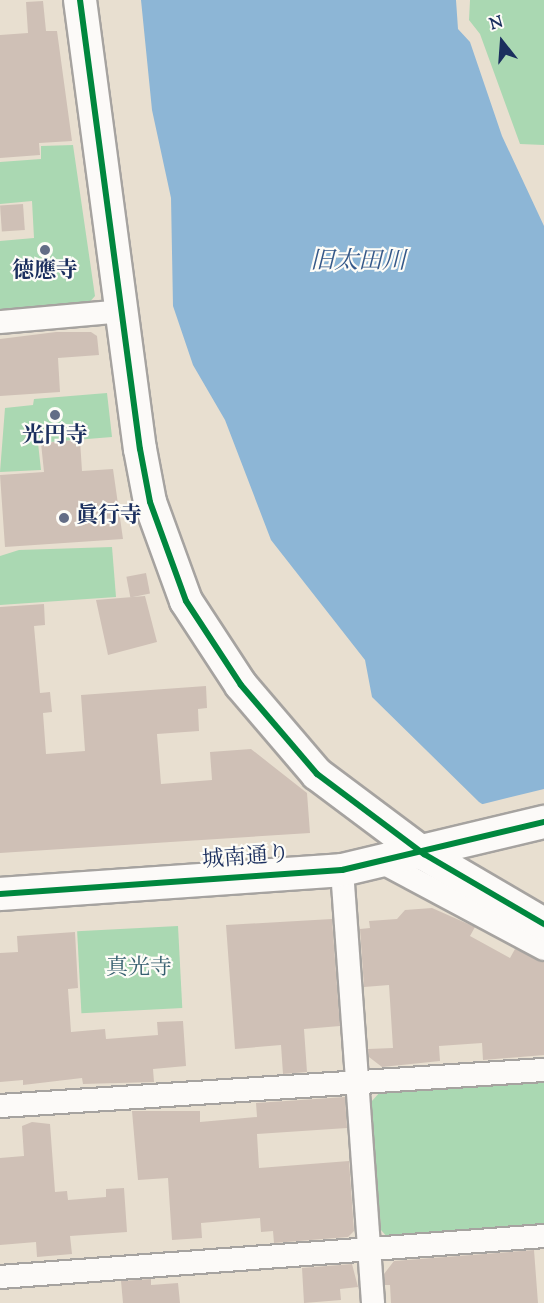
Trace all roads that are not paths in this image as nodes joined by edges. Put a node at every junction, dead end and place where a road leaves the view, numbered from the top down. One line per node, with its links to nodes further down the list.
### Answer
1 (80, 0): 2 (street)
2 (124, 311): 3 (street); 5 (street)
3 (0, 322)
4 (544, 822): 5 (street, 城南通り)
5 (424, 854): 6 (street, 城南通り); 9 (street)
6 (385, 864): 7 (street, 城南通り); 10 (street)
7 (342, 870): 8 (street, 城南通り); 12 (street)
8 (0, 894)
9 (544, 924)
10 (544, 948)
11 (544, 1070): 12 (street)
12 (357, 1079): 13 (street); 15 (street)
13 (0, 1106)
14 (544, 1236): 15 (street)
15 (369, 1251): 16 (street); 17 (street)
16 (0, 1277)
17 (373, 1303)

